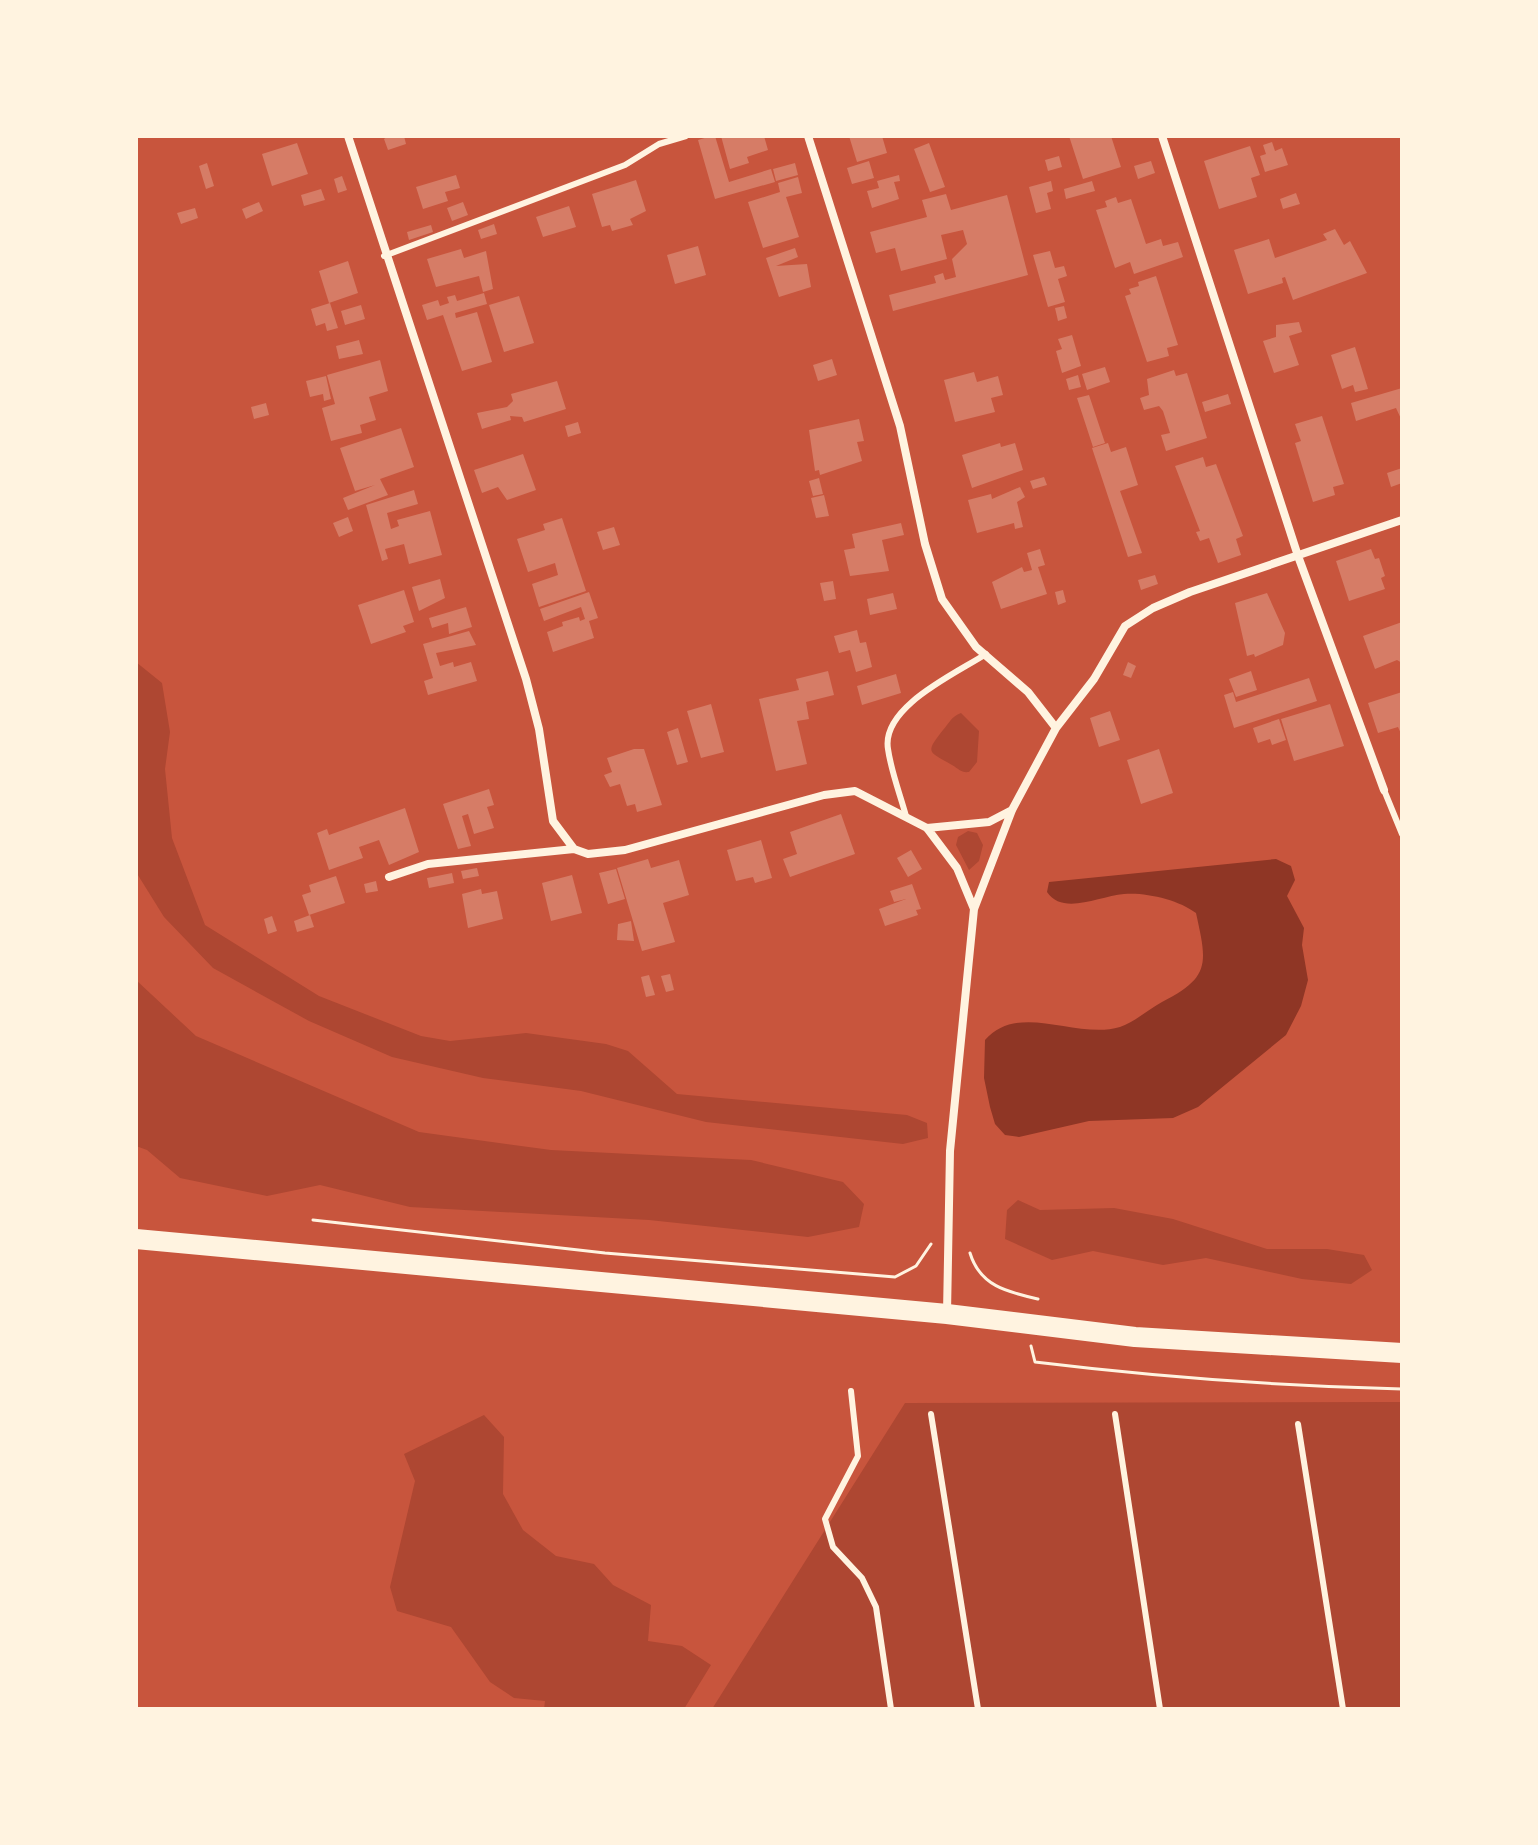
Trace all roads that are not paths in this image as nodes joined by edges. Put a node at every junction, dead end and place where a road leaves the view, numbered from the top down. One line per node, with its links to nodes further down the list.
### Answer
1 (348, 136): 5 (street)
2 (686, 136): 5 (lane)
3 (808, 136): 8 (street)
4 (1162, 136): 7 (street)
5 (384, 256): 15 (street)
6 (1402, 520): 7 (street)
7 (1298, 556): 9 (street); 10 (street)
8 (986, 654): 9 (street); 12 (lane)
9 (1056, 728): 11 (street)
10 (1384, 790): 14 (lane)
11 (1012, 810): 13 (street); 17 (street)
12 (906, 816): 13 (street); 15 (street)
13 (927, 828): 17 (street)
14 (1402, 834)
15 (574, 849): 16 (street)
16 (389, 877)
17 (974, 909): 19 (street)
18 (136, 1239): 19 (highway)
19 (947, 1314): 20 (highway)
20 (1402, 1353)
21 (851, 1391): 25 (lane)
22 (931, 1414): 26 (lane)
23 (1115, 1414): 27 (lane)
24 (1298, 1424): 28 (lane)
25 (891, 1709)
26 (978, 1709)
27 (1160, 1709)
28 (1343, 1709)

